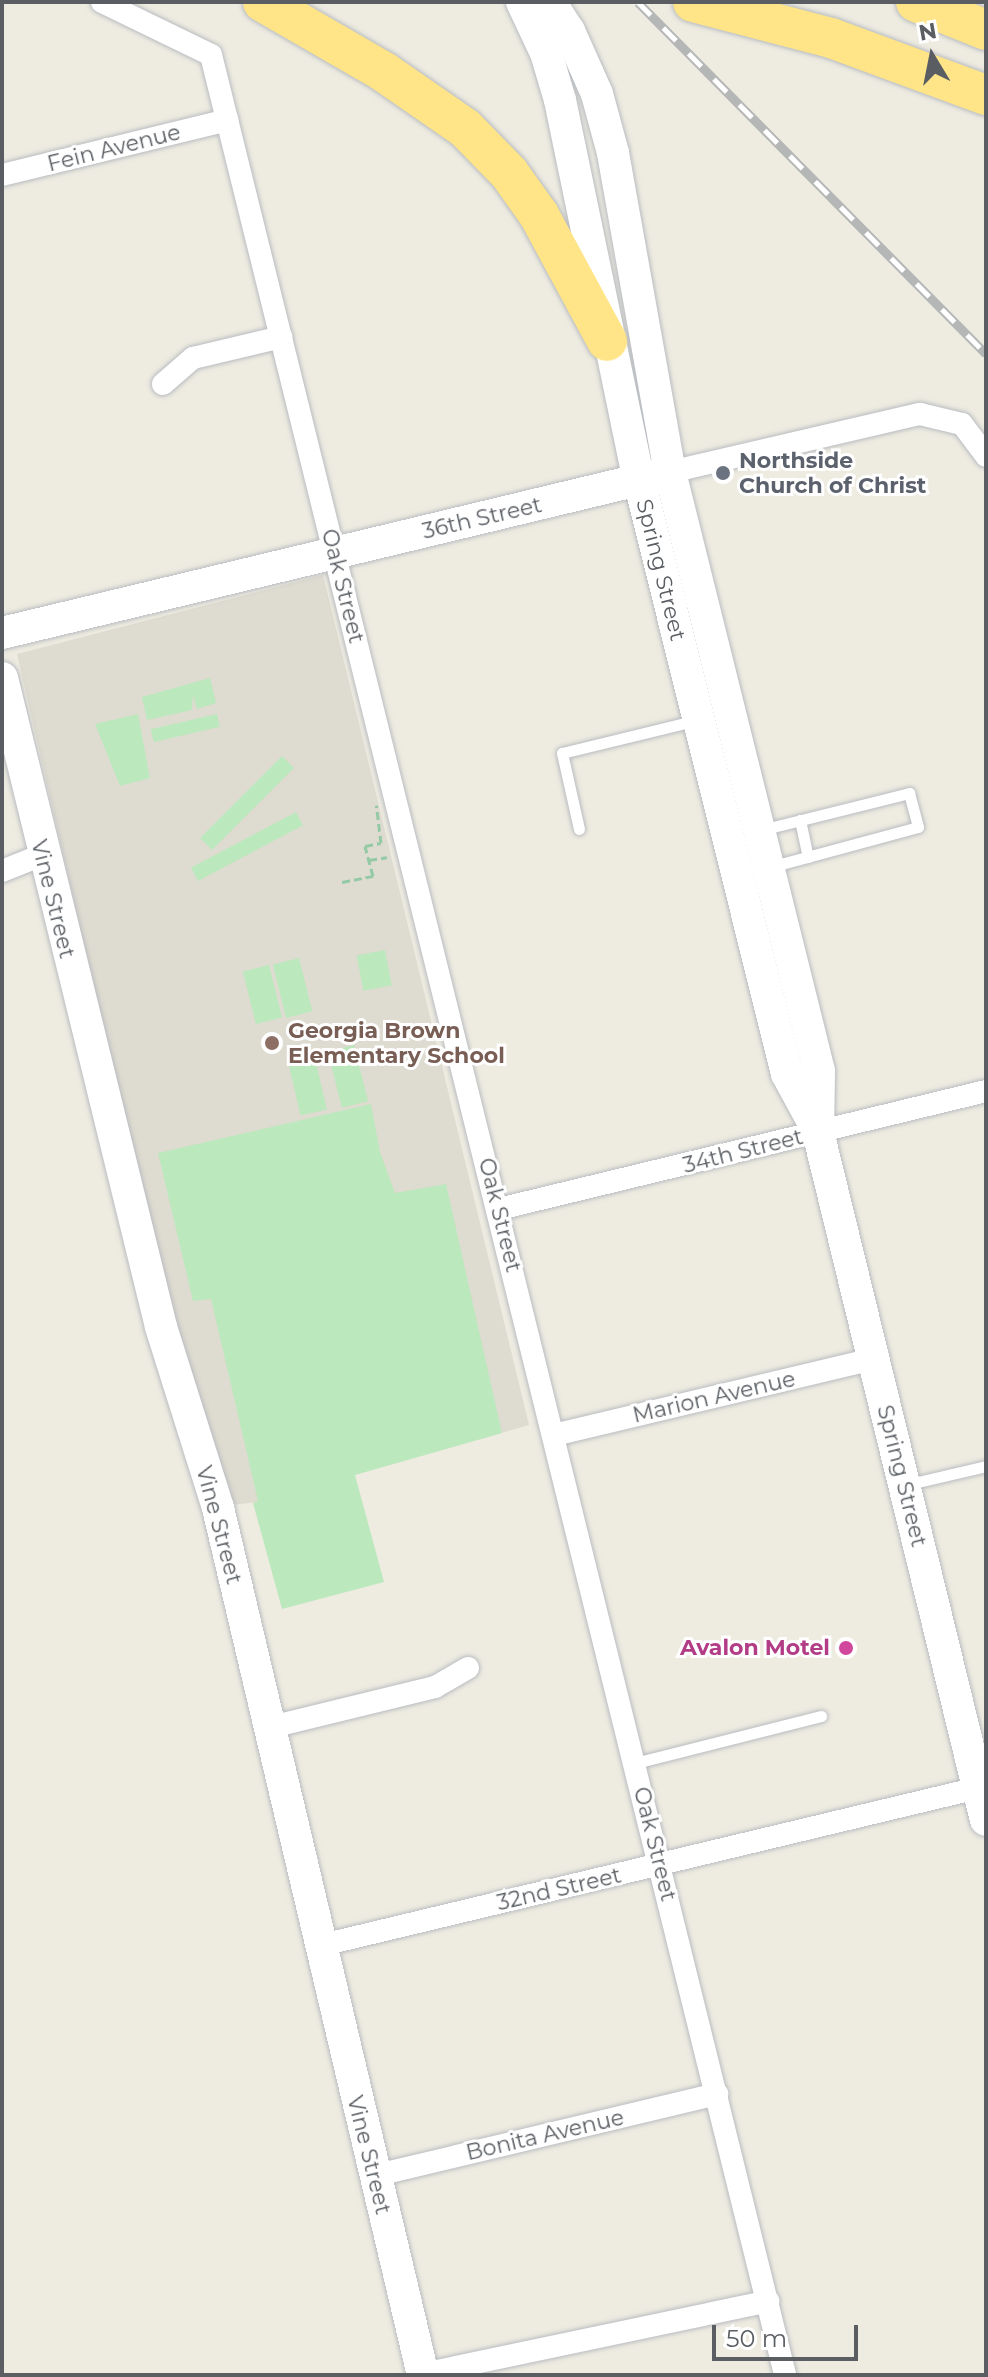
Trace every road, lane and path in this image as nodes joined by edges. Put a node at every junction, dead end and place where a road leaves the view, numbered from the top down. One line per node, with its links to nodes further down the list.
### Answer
1 (102, 2): 9 (street, Oak Street)
2 (263, 2): 12 (highway)
3 (522, 2): 12 (main road, Spring Street)
4 (550, 2): 15 (main road, Spring Street)
5 (693, 2): 8 (highway)
6 (916, 2): 7 (highway)
7 (986, 30)
8 (986, 95)
9 (227, 120): 10 (street, Fein Avenue); 11 (street, Oak Street)
10 (2, 175)
11 (282, 337): 13 (street); 17 (street, Oak Street)
12 (607, 341): 16 (main road, Spring Street)
13 (163, 384)
14 (986, 456): 15 (street, 36th Street)
15 (670, 472): 16 (main road, 36th Street); 23 (main road, Spring Street)
16 (639, 480): 17 (main road, 36th Street); 20 (main road, Spring Street)
17 (334, 553): 18 (main road, 36th Street); 34 (street, Oak Street)
18 (2, 633)
19 (2, 678): 25 (main road, Vine Street)
20 (697, 720): 22 (lane); 33 (main road, Spring Street)
21 (800, 820): 23 (lane); 27 (lane); 27 (lane)
22 (579, 829)
23 (759, 830): 29 (main road, Spring Street)
24 (386, 842): 28 (path)
25 (42, 855): 30 (street); 41 (main road, Vine Street)
26 (391, 856): 28 (path)
27 (808, 857): 29 (lane)
28 (369, 860): 31 (path)
29 (768, 867): 33 (main road, Spring Street)
30 (2, 871)
31 (342, 882)
32 (986, 1091): 33 (street, 34th Street)
33 (818, 1132): 34 (street, 34th Street); 35 (main road, Spring Street)
34 (499, 1209): 36 (street, Oak Street)
35 (874, 1359): 36 (street, Marion Avenue); 38 (main road, Spring Street)
36 (554, 1435): 42 (street, Oak Street)
37 (986, 1466): 38 (lane)
38 (905, 1485): 43 (main road, Spring Street)
39 (468, 1668): 41 (street)
40 (821, 1716): 42 (lane)
41 (267, 1728): 46 (main road, Vine Street)
42 (635, 1763): 45 (street, Oak Street)
43 (982, 1787): 44 (main road, Spring Street); 45 (street, 32nd Street)
44 (986, 1820)
45 (660, 1865): 46 (street, 32nd Street); 47 (street, Oak Street)
46 (318, 1946): 48 (main road, Vine Street)
47 (717, 2094): 48 (street, Bonita Avenue); 49 (street, Oak Street)
48 (373, 2176): 50 (main road, Vine Street)
49 (768, 2301): 50 (street); 51 (street, Oak Street)
50 (422, 2375)
51 (785, 2375)

